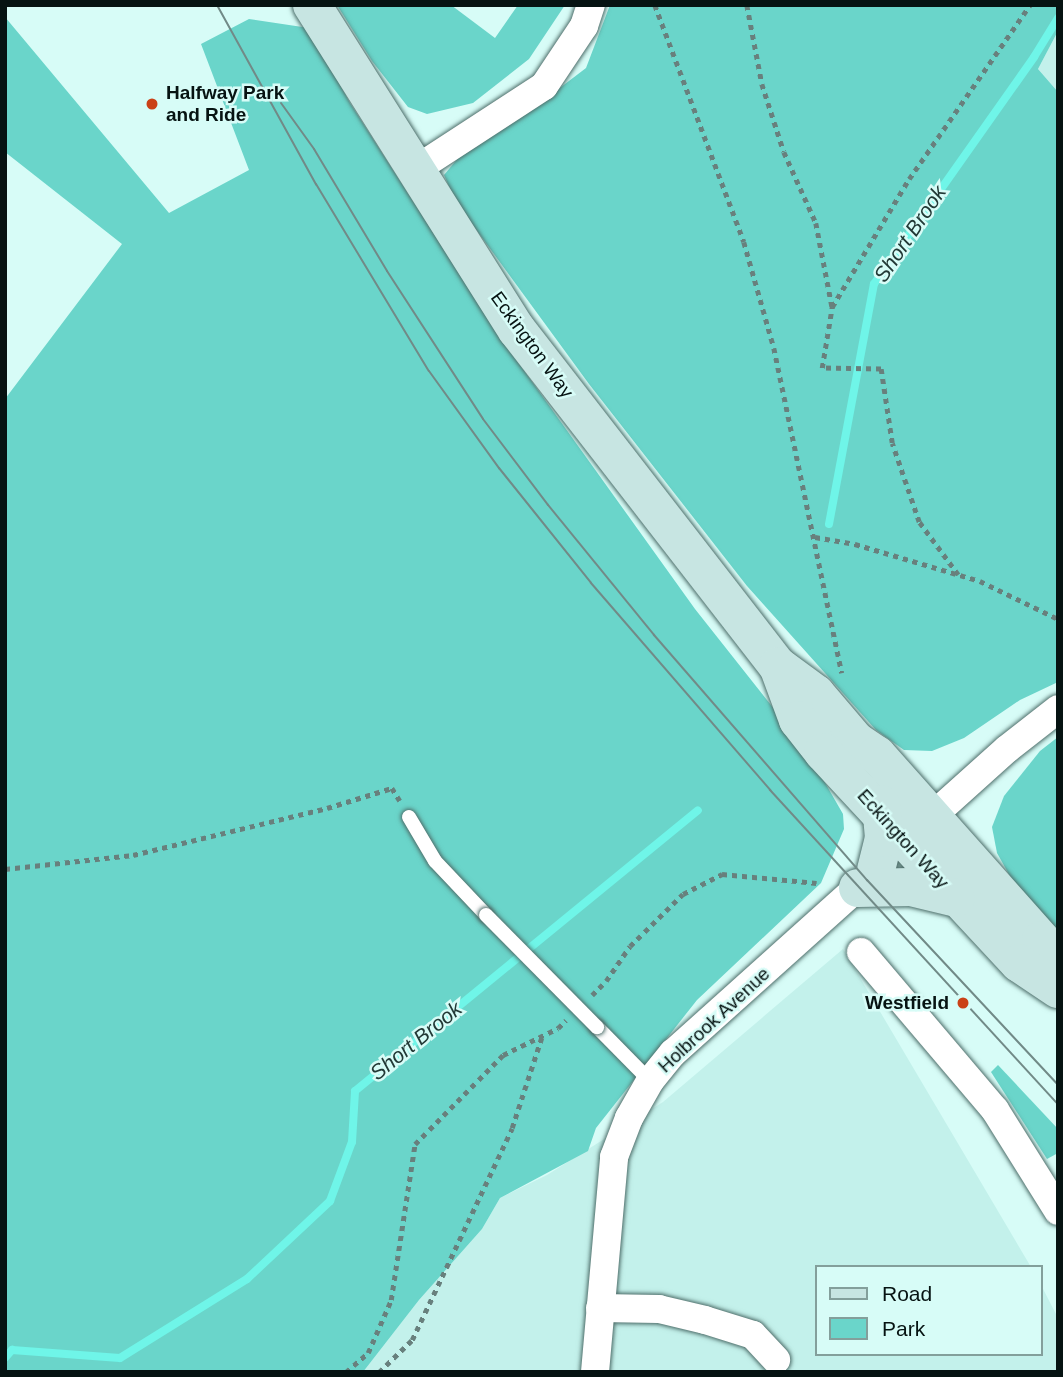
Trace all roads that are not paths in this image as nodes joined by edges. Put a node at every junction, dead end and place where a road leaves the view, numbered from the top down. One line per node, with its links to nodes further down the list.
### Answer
1 (312, 5): 3 (main road, Eckington Way)
2 (591, 5): 3 (street)
3 (415, 170): 4 (main road, Eckington Way)
4 (778, 666): 6 (main road, Eckington Way); 9 (main road, Eckington Way)
5 (1058, 709): 7 (street)
6 (856, 741): 7 (main road, Eckington Way); 9 (main road)
7 (932, 815): 9 (street); 13 (main road, Eckington Way)
8 (409, 817): 15 (lane, bridge)
9 (894, 829): 10 (main road); 11 (main road, Eckington Way)
10 (867, 879): 11 (main road); 15 (street, Holbrook Avenue)
11 (956, 898): 14 (main road, Eckington Way)
12 (862, 951): 16 (street)
13 (1058, 969)
14 (1058, 989)
15 (650, 1081): 17 (street, Holbrook Avenue)
16 (1058, 1211)
17 (600, 1308): 18 (street); 19 (street, Holbrook Avenue)
18 (781, 1366)
19 (595, 1372)

